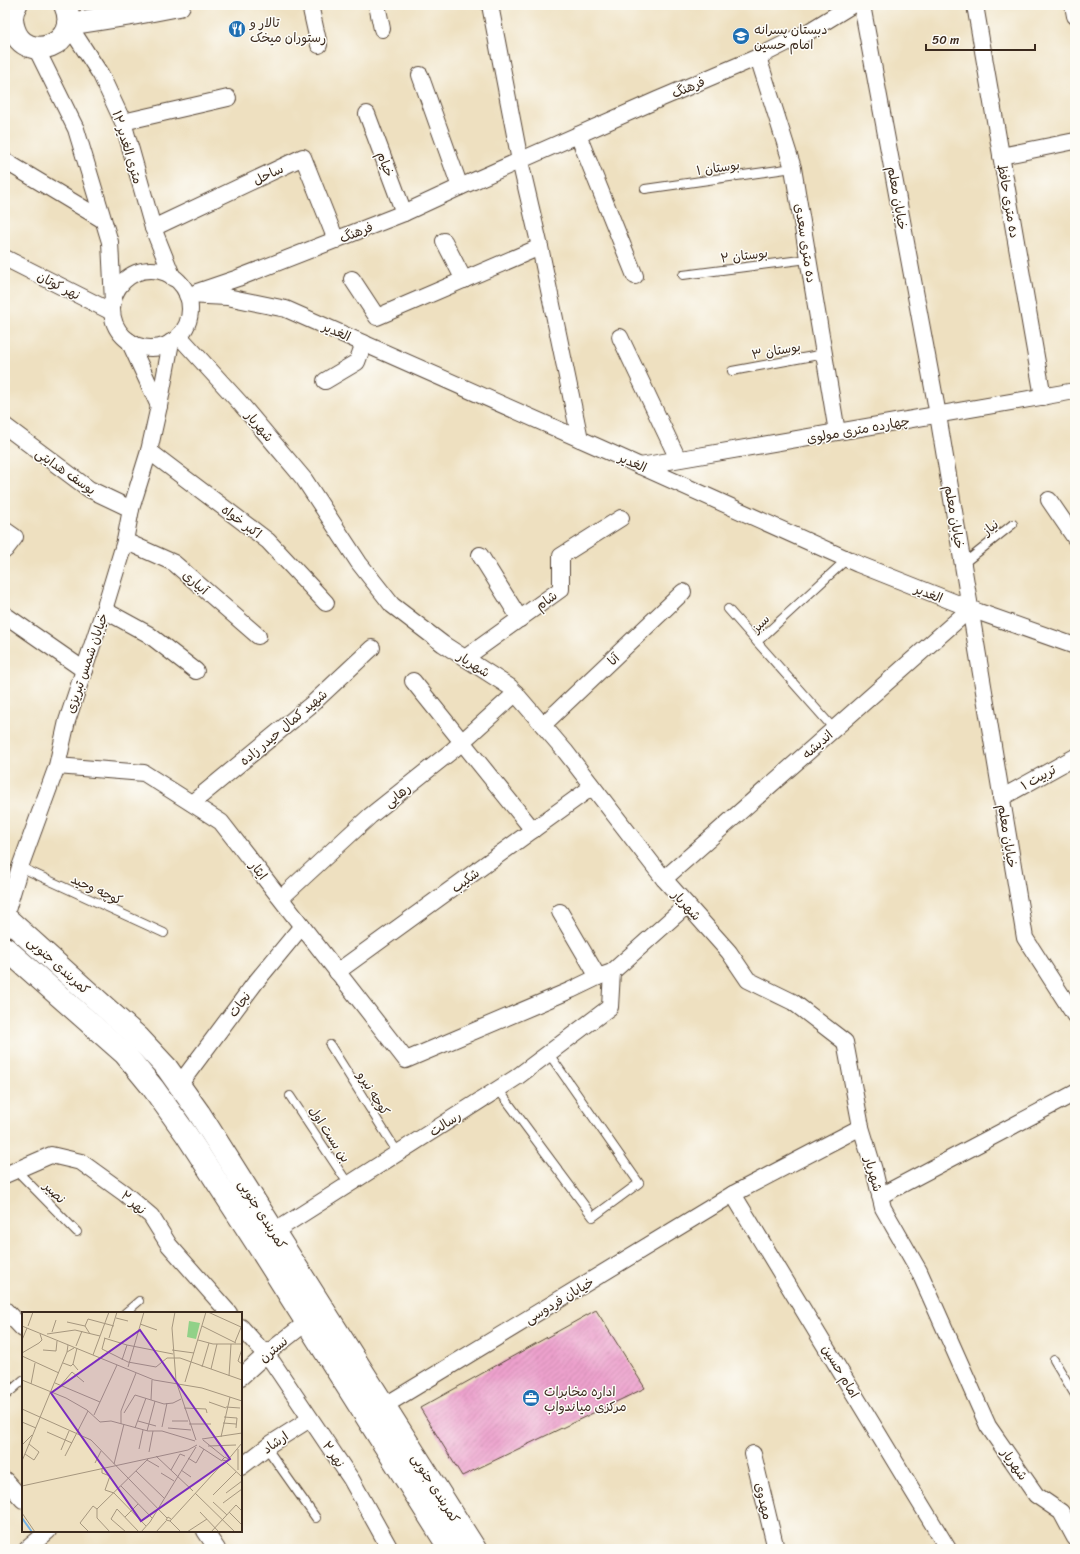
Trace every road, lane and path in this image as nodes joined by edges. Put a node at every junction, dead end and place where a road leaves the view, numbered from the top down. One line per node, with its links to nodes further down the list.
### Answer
1 (179, 5): 10 (main road)
2 (310, 5): 14 (street)
3 (377, 5): 12 (street)
4 (490, 5): 24 (street)
5 (852, 5): 15 (street, فرهنگ)
6 (862, 5): 53 (street, خیابان معلم)
7 (975, 5): 22 (street, ده متری حافظ)
8 (1073, 5): 11 (street)
9 (12, 8): 13 (main road)
10 (67, 10): 13 (main road); 19 (street, ۱۲ متری الغدیر)
11 (1075, 16)
12 (382, 29)
13 (21, 44): 29 (street)
14 (319, 45)
15 (758, 57): 20 (street, فرهنگ); 25 (street, ده متری سعدی)
16 (420, 75): 26 (street)
17 (228, 98): 19 (street)
18 (367, 114): 28 (street, خیام)
19 (123, 122): 30 (street, ۱۲ متری الغدیر)
20 (578, 135): 24 (street, فرهنگ); 37 (street)
21 (1075, 141): 22 (street)
22 (1001, 156): 51 (street, ده متری حافظ)
23 (5, 161): 29 (street)
24 (520, 161): 26 (street, فرهنگ); 33 (street)
25 (793, 168): 27 (lane, بوستان ۱); 35 (street, ده متری سعدی)
26 (460, 187): 28 (street, فرهنگ)
27 (645, 189)
28 (404, 213): 31 (street, فرهنگ)
29 (103, 220): 42 (street)
30 (153, 228): 31 (street, ساحل); 38 (street, ۱۲ متری الغدیر)
31 (336, 240): 41 (street, فرهنگ)
32 (444, 241): 40 (street)
33 (540, 247): 40 (street); 56 (street)
34 (5, 258): 42 (street, نهر کوتان)
35 (808, 259): 36 (lane, بوستان ۲); 47 (street, ده متری سعدی)
36 (683, 275)
37 (635, 276)
38 (173, 278): 41 (street); 42 (street)
39 (352, 279): 40 (street)
40 (464, 280)
41 (188, 295): 44 (street); 46 (street, الغدیر)
42 (113, 307): 45 (street)
43 (620, 337): 58 (street)
44 (175, 339): 45 (street); 52 (street, خیابان شمس تبریزی); 82 (street, شهریار)
45 (129, 341): 52 (street)
46 (364, 343): 49 (street); 56 (street, الغدیر)
47 (824, 354): 48 (lane, بوستان ۳); 55 (street, ده متری سعدی)
48 (732, 371)
49 (325, 381)
50 (1075, 391): 51 (street, چهارده متری مولوی)
51 (1044, 397): 53 (street, چهارده متری مولوی)
52 (159, 406): 57 (street, خیابان شمس تبریزی)
53 (938, 415): 55 (street, چهارده متری مولوی); 70 (street, خیابان معلم)
54 (5, 426): 61 (street, یوسف هدایتی)
55 (837, 432): 58 (street, چهارده متری مولوی)
56 (580, 439): 59 (street, الغدیر)
57 (149, 451): 61 (street, خیابان شمس تبریزی); 72 (street, اکبر خواه)
58 (678, 459): 59 (street, چهارده متری مولوی)
59 (640, 466): 69 (street, الغدیر)
60 (1049, 500): 65 (street)
61 (131, 509): 66 (street, خیابان شمس تبریزی)
62 (621, 518): 77 (street, شام)
63 (1013, 524): 70 (lane, نیاز)
64 (5, 530): 67 (street)
65 (1075, 538)
66 (125, 541): 75 (street, خیابان شمس تبریزی); 78 (street, آبیاری)
67 (5, 550)
68 (480, 555): 77 (street)
69 (847, 559): 74 (street, الغدیر); 79 (lane, سبز)
70 (963, 564): 74 (street, خیابان معلم)
71 (683, 592): 87 (street, آنا)
72 (326, 603)
73 (728, 609): 79 (lane)
74 (970, 609): 80 (street, الغدیر); 88 (street, اندیشه); 93 (street, خیابان معلم)
75 (104, 610): 83 (street, خیابان شمس تبریزی); 84 (street)
76 (5, 614): 83 (street)
77 (520, 619): 82 (street, شام)
78 (258, 636)
79 (757, 642): 88 (lane, سبز)
80 (1075, 646)
81 (372, 648): 94 (street, شهید کمال حیدر زاده)
82 (465, 658): 86 (street, شهریار)
83 (84, 670): 91 (street, خیابان شمس تبریزی)
84 (196, 671)
85 (413, 681): 89 (street)
86 (516, 693): 87 (street, شهریار); 89 (street, رهایی)
87 (543, 725): 92 (street, شهریار)
88 (834, 729): 97 (street, اندیشه)
89 (462, 742): 95 (street); 98 (street, رهایی)
90 (1075, 757): 93 (street, تربیت ۱)
91 (56, 766): 94 (street, ایثار); 96 (street, خیابان شمس تبریزی)
92 (592, 787): 95 (street, شکیب); 97 (street, شهریار)
93 (1001, 798): 107 (street, خیابان معلم)
94 (192, 803): 98 (street, ایثار)
95 (533, 830): 105 (street, شکیب)
96 (20, 867): 101 (street, خیابان شمس تبریزی); 103 (lane, کوچه وحید)
97 (664, 879): 99 (street, شهریار)
98 (280, 898): 102 (street, ایثار)
99 (687, 905): 106 (street); 114 (street, شهریار)
100 (560, 912): 106 (street)
101 (5, 917): 110 (main road, کمربندی جنوبی)
102 (302, 926): 105 (street, ایثار); 110 (street, نجات)
103 (164, 933)
104 (5, 948): 126 (main road, کمربندی جنوبی)
105 (338, 972): 106 (street, ایثار)
106 (605, 975): 109 (street, رسالت)
107 (1075, 1016)
108 (330, 1045): 115 (lane, کوچه نیرو)
109 (549, 1054): 111 (street, رسالت); 111 (lane)
110 (179, 1084): 121 (main road, کمربندی جنوبی)
111 (498, 1089): 115 (street, رسالت)
112 (1075, 1093): 119 (street)
113 (290, 1096): 117 (lane, بن بست اول)
114 (861, 1128): 118 (street, خیابان فردوسی); 119 (street, شهریار)
115 (398, 1153): 117 (street, رسالت)
116 (8, 1175): 120 (lane, نصیر); 125 (street, نهر ۲)
117 (349, 1185): 121 (street, رسالت)
118 (733, 1194): 135 (street, خیابان فردوسی); 152 (street, امام حسین)
119 (880, 1196): 145 (street, شهریار)
120 (77, 1232)
121 (274, 1232): 135 (main road, کمربندی جنوبی)
122 (139, 1300): 124 (lane)
123 (5, 1310): 127 (street)
124 (126, 1312)
125 (228, 1312)
126 (307, 1322): 129 (street, نسترن); 149 (main road, کمربندی جنوبی)
127 (22, 1328)
128 (242, 1328): 129 (street, نهر ۲)
129 (265, 1355): 131 (street, نسترن); 136 (street, نهر ۲)
130 (1054, 1360): 133 (lane)
131 (242, 1376)
132 (22, 1381): 134 (lane)
133 (1075, 1395)
134 (5, 1396)
135 (384, 1406): 150 (main road, کمربندی جنوبی)
136 (310, 1418): 137 (street, ارشاد); 148 (street, نهر ۲)
137 (266, 1447): 139 (street, ارشاد); 142 (lane)
138 (753, 1454): 151 (street, مهدوی)
139 (242, 1466)
140 (5, 1480): 141 (street)
141 (22, 1499)
142 (316, 1518)
143 (47, 1532): 146 (street)
144 (206, 1532): 147 (street)
145 (1075, 1538)
146 (27, 1549)
147 (218, 1549)
148 (390, 1549)
149 (450, 1549)
150 (475, 1549)
151 (776, 1549)
152 (948, 1549)

